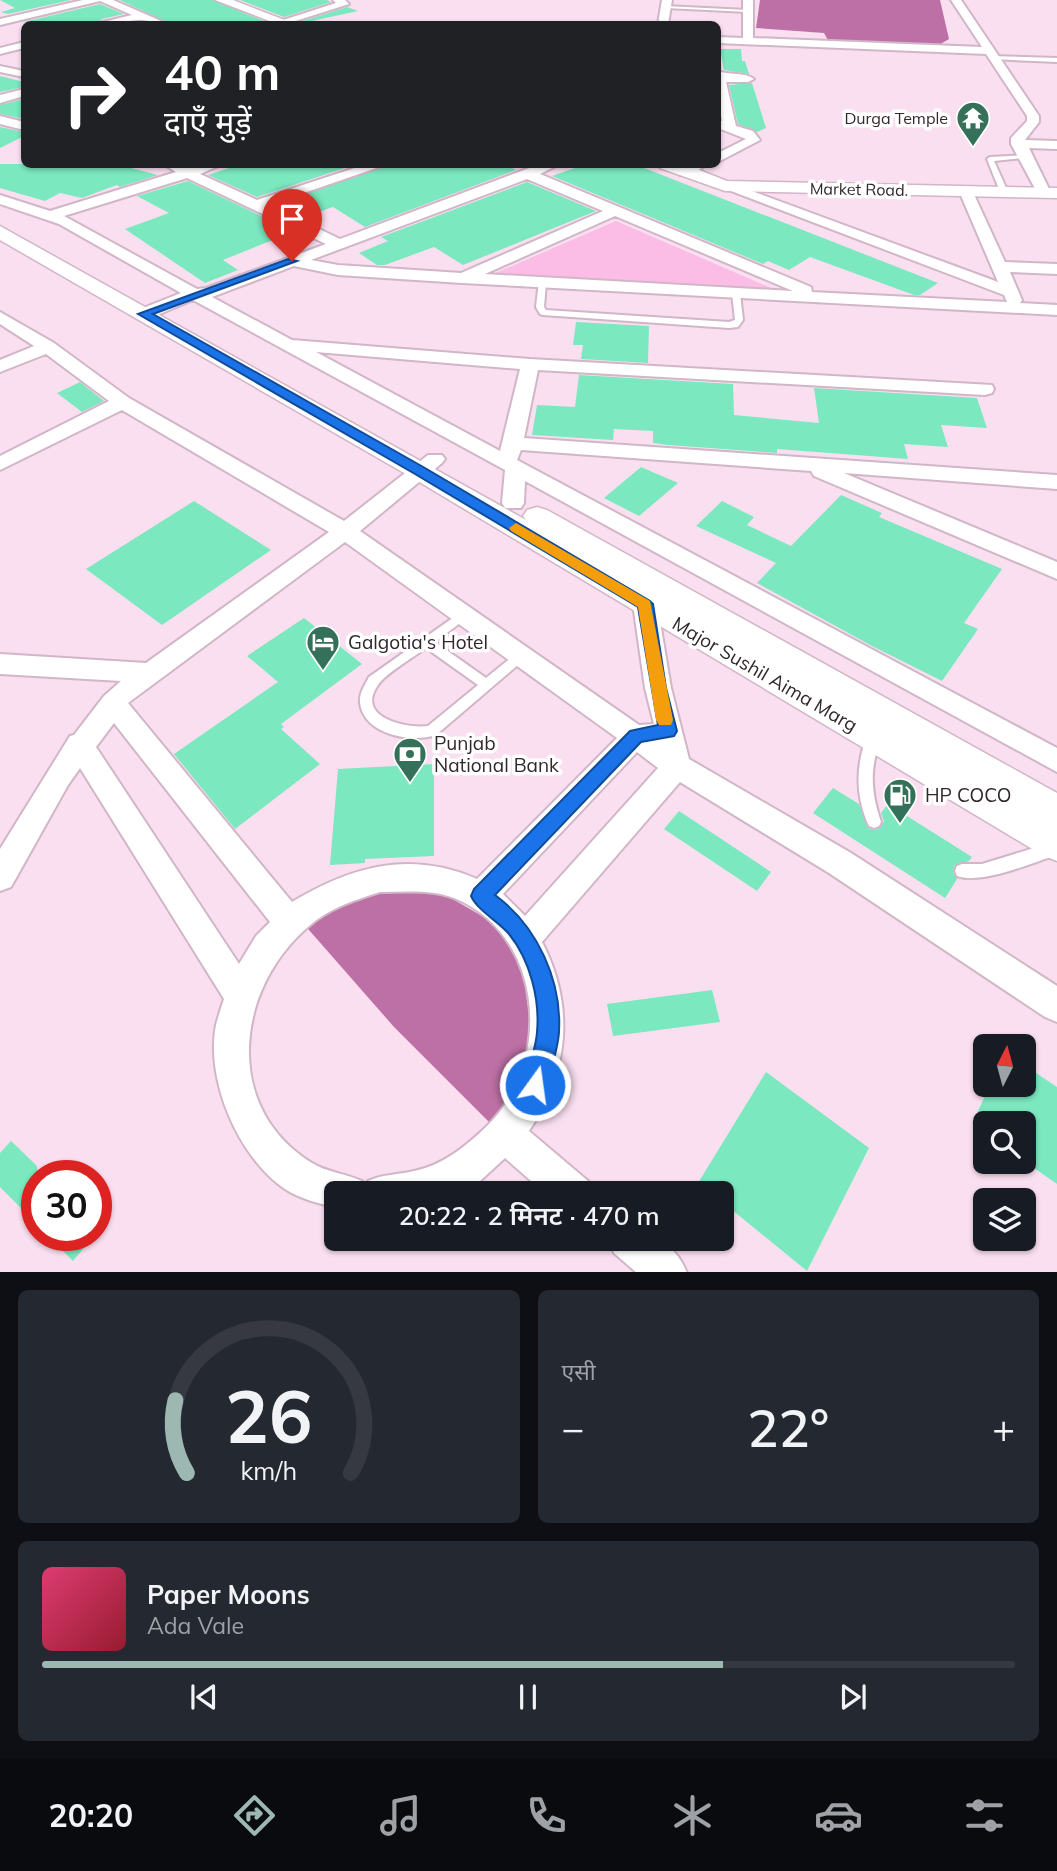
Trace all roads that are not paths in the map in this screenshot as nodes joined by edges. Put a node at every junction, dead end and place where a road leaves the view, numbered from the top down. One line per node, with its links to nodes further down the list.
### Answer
1 (96, 0): 13 (street)
2 (104, 0): 8 (street)
3 (221, 0): 11 (street)
4 (338, 0): 12 (street)
5 (956, 0): 18 (street)
6 (666, 4): 7 (lane)
7 (748, 6): 15 (street)
8 (142, 16): 9 (street); 10 (street)
9 (120, 21)
10 (155, 21)
11 (279, 21)
12 (291, 21)
13 (0, 22)
14 (721, 40): 15 (street)
15 (748, 41): 18 (street)
16 (21, 46): 17 (street)
17 (0, 51)
18 (989, 54): 19 (lane); 31 (street)
19 (1057, 60)
20 (0, 69): 21 (street)
21 (21, 73)
22 (721, 76): 23 (street)
23 (748, 79)
24 (21, 94): 25 (street)
25 (0, 99)
26 (721, 101): 29 (street)
27 (0, 120): 28 (street)
28 (21, 125)
29 (724, 126): 32 (street)
30 (1057, 145): 31 (street)
31 (1021, 150): 42 (lane); 43 (street)
32 (721, 157)
33 (178, 168): 38 (street)
34 (205, 168): 38 (street)
35 (370, 168): 45 (street)
36 (544, 168): 39 (street)
37 (694, 168): 40 (street, Market Road.)
38 (189, 173): 45 (street); 47 (street)
39 (528, 174): 46 (street); 50 (street)
40 (725, 186): 41 (street, Market Road.); 58 (street)
41 (966, 191): 42 (street, Market Road.); 52 (street)
42 (1004, 192): 43 (street, Market Road.)
43 (1050, 193)
44 (0, 199): 47 (street)
45 (259, 204): 50 (street)
46 (614, 211): 54 (street); 57 (street)
47 (51, 216): 59 (street)
48 (0, 220): 59 (street, Major Sushil Aima Marg)
49 (0, 232): 59 (street, Major Sushil Aima Marg)
50 (339, 244): 51 (street)
51 (292, 261): 54 (street); 59 (street)
52 (999, 267): 53 (street); 58 (street)
53 (1057, 269)
54 (462, 278): 55 (street)
55 (542, 283): 56 (street); 56 (lane)
56 (736, 293): 57 (street)
57 (820, 297): 58 (street)
58 (1011, 299): 60 (street)
59 (178, 306): 62 (street); 71 (street, Major Sushil Aima Marg)
60 (1057, 310)
61 (0, 317): 63 (street)
62 (292, 345): 64 (street); 68 (street)
63 (48, 346): 65 (street); 67 (street)
64 (530, 364): 66 (street); 68 (street)
65 (0, 367)
66 (985, 389)
67 (122, 402): 69 (street); 74 (street)
68 (511, 457): 70 (street); 73 (street); 88 (street)
69 (0, 464)
70 (804, 464): 72 (street); 75 (street)
71 (428, 465): 73 (street, Major Sushil Aima Marg); 74 (street); 76 (street, Major Sushil Aima Marg)
72 (1057, 482)
73 (513, 503): 84 (street, Major Sushil Aima Marg)
74 (345, 531): 77 (street); 81 (street)
75 (1057, 571)
76 (645, 604): 84 (street, Major Sushil Aima Marg); 85 (street)
77 (464, 614): 78 (lane); 79 (street)
78 (426, 642): 82 (lane); 82 (lane)
79 (522, 655): 82 (lane); 86 (street)
80 (0, 664): 81 (street)
81 (147, 673): 83 (street)
82 (486, 684)
83 (113, 703): 87 (street); 96 (street)
84 (880, 726): 90 (street, Major Sushil Aima Marg); 91 (lane); 92 (street, Major Sushil Aima Marg)
85 (668, 731): 86 (street); 89 (street)
86 (636, 736): 89 (street); 95 (street)
87 (80, 744): 94 (street); 98 (street)
88 (1057, 761)
89 (677, 766): 97 (street); 99 (street)
90 (1057, 811)
91 (874, 822)
92 (1057, 846): 93 (lane)
93 (962, 871)
94 (0, 877)
95 (481, 896): 96 (street); 97 (street)
96 (288, 921): 98 (street)
97 (524, 938): 100 (street)
98 (240, 995): 103 (street)
99 (1057, 1005)
100 (505, 1134): 101 (street); 102 (street)
101 (437, 1181)
102 (560, 1181)
103 (324, 1185)
104 (643, 1251): 105 (street)
105 (668, 1272)

